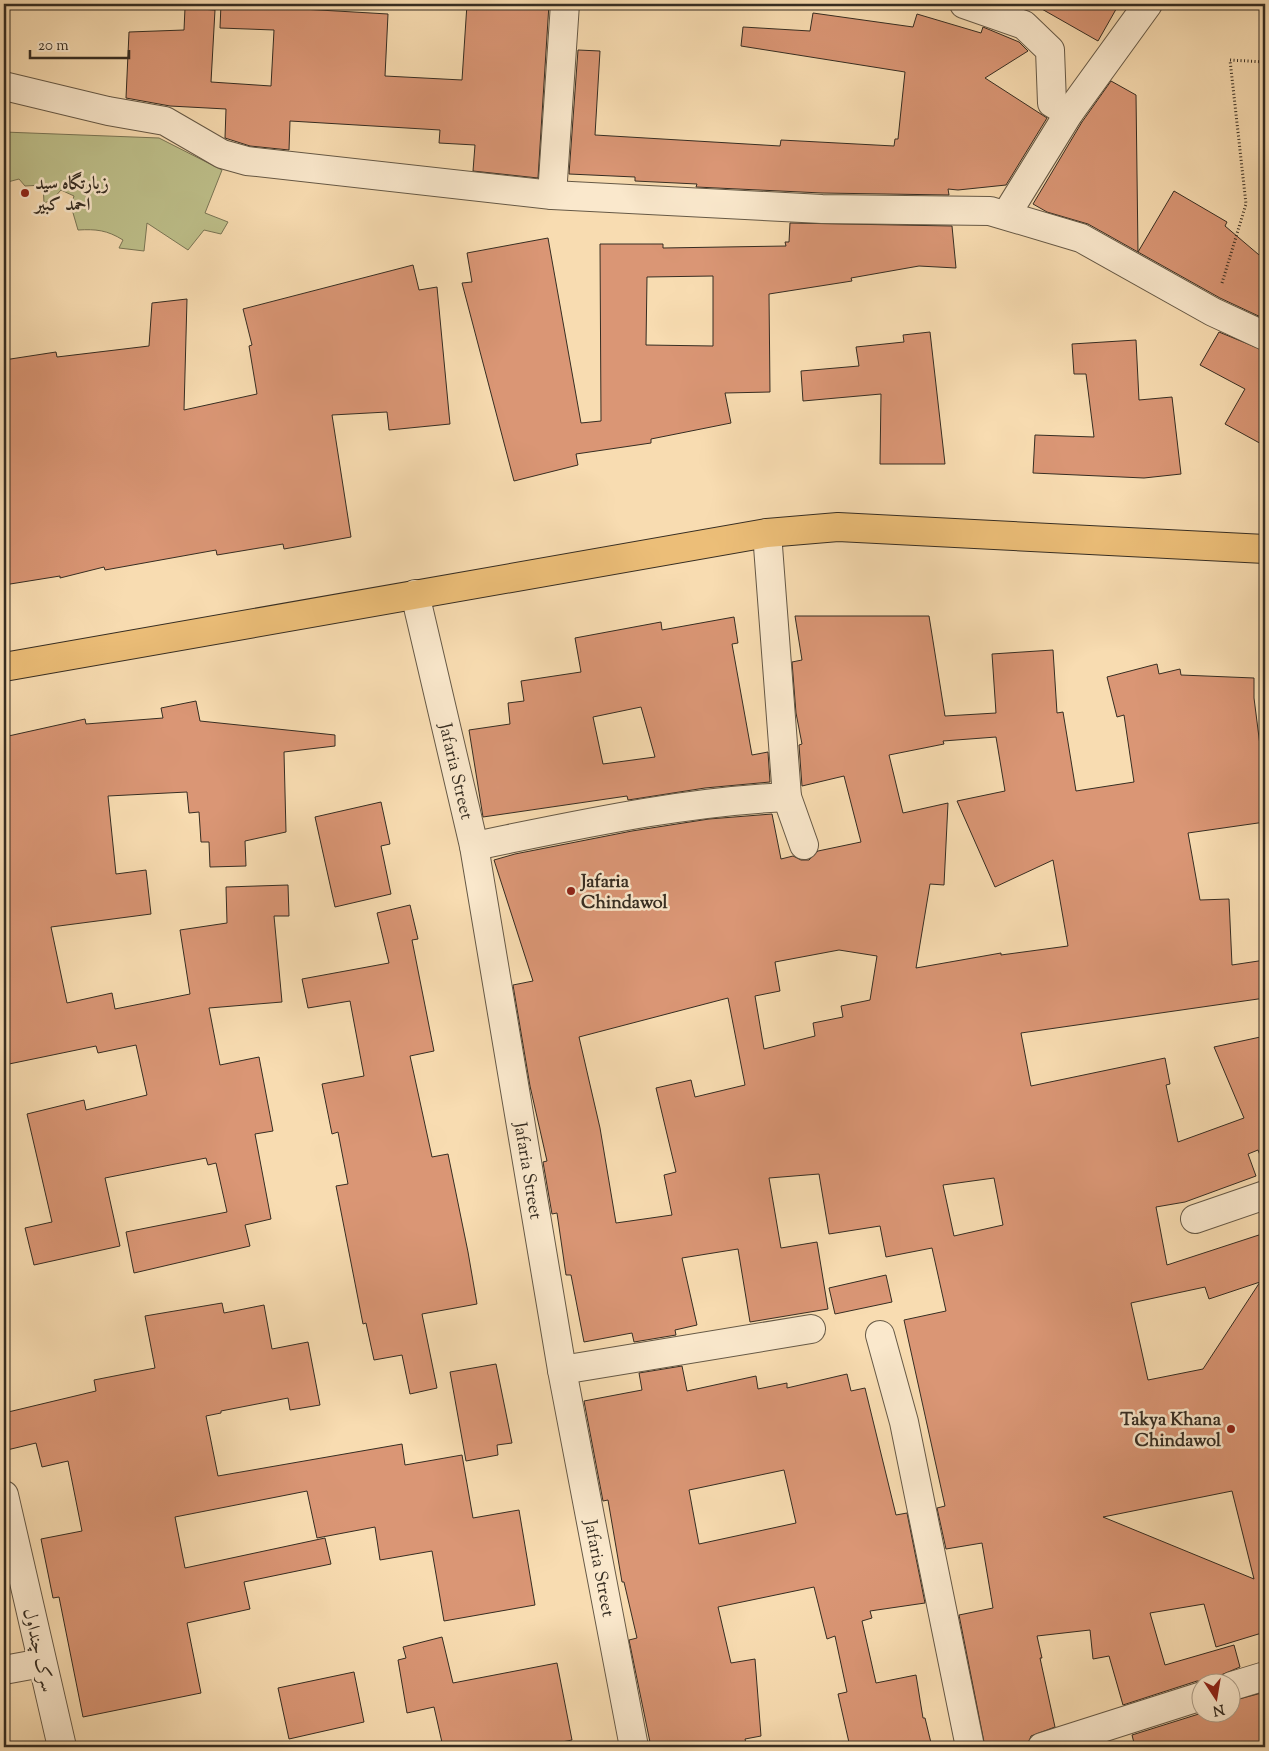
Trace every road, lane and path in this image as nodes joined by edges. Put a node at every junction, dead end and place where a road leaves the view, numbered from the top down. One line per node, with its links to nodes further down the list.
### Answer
1 (565, 4): 8 (street)
2 (964, 4): 4 (street)
3 (1148, 4): 7 (street)
4 (1021, 14): 7 (street)
5 (1265, 62): 10 (path)
6 (4, 86): 8 (street)
7 (1069, 114): 9 (street)
8 (552, 195): 9 (street)
9 (1006, 215): 10 (street)
10 (1213, 312): 11 (street)
11 (1265, 336)
12 (767, 533): 13 (main road); 14 (main road); 16 (street)
13 (1265, 549)
14 (415, 594): 15 (main road); 18 (street, Jafaria Street)
15 (4, 667)
16 (787, 797): 17 (street); 18 (street)
17 (804, 845)
18 (474, 846): 23 (street, Jafaria Street)
19 (1265, 1195): 20 (street)
20 (1196, 1219)
21 (811, 1329): 23 (street)
22 (880, 1335): 32 (street)
23 (562, 1370): 31 (street, Jafaria Street)
24 (4, 1495): 25 (street, سرک چنداول)
25 (42, 1663): 26 (street); 30 (street, سرک چنداول)
26 (4, 1670)
27 (1265, 1676): 28 (street)
28 (1242, 1683)
29 (1192, 1699): 33 (street)
30 (62, 1747)
31 (634, 1747)
32 (970, 1747)
33 (1042, 1747)

